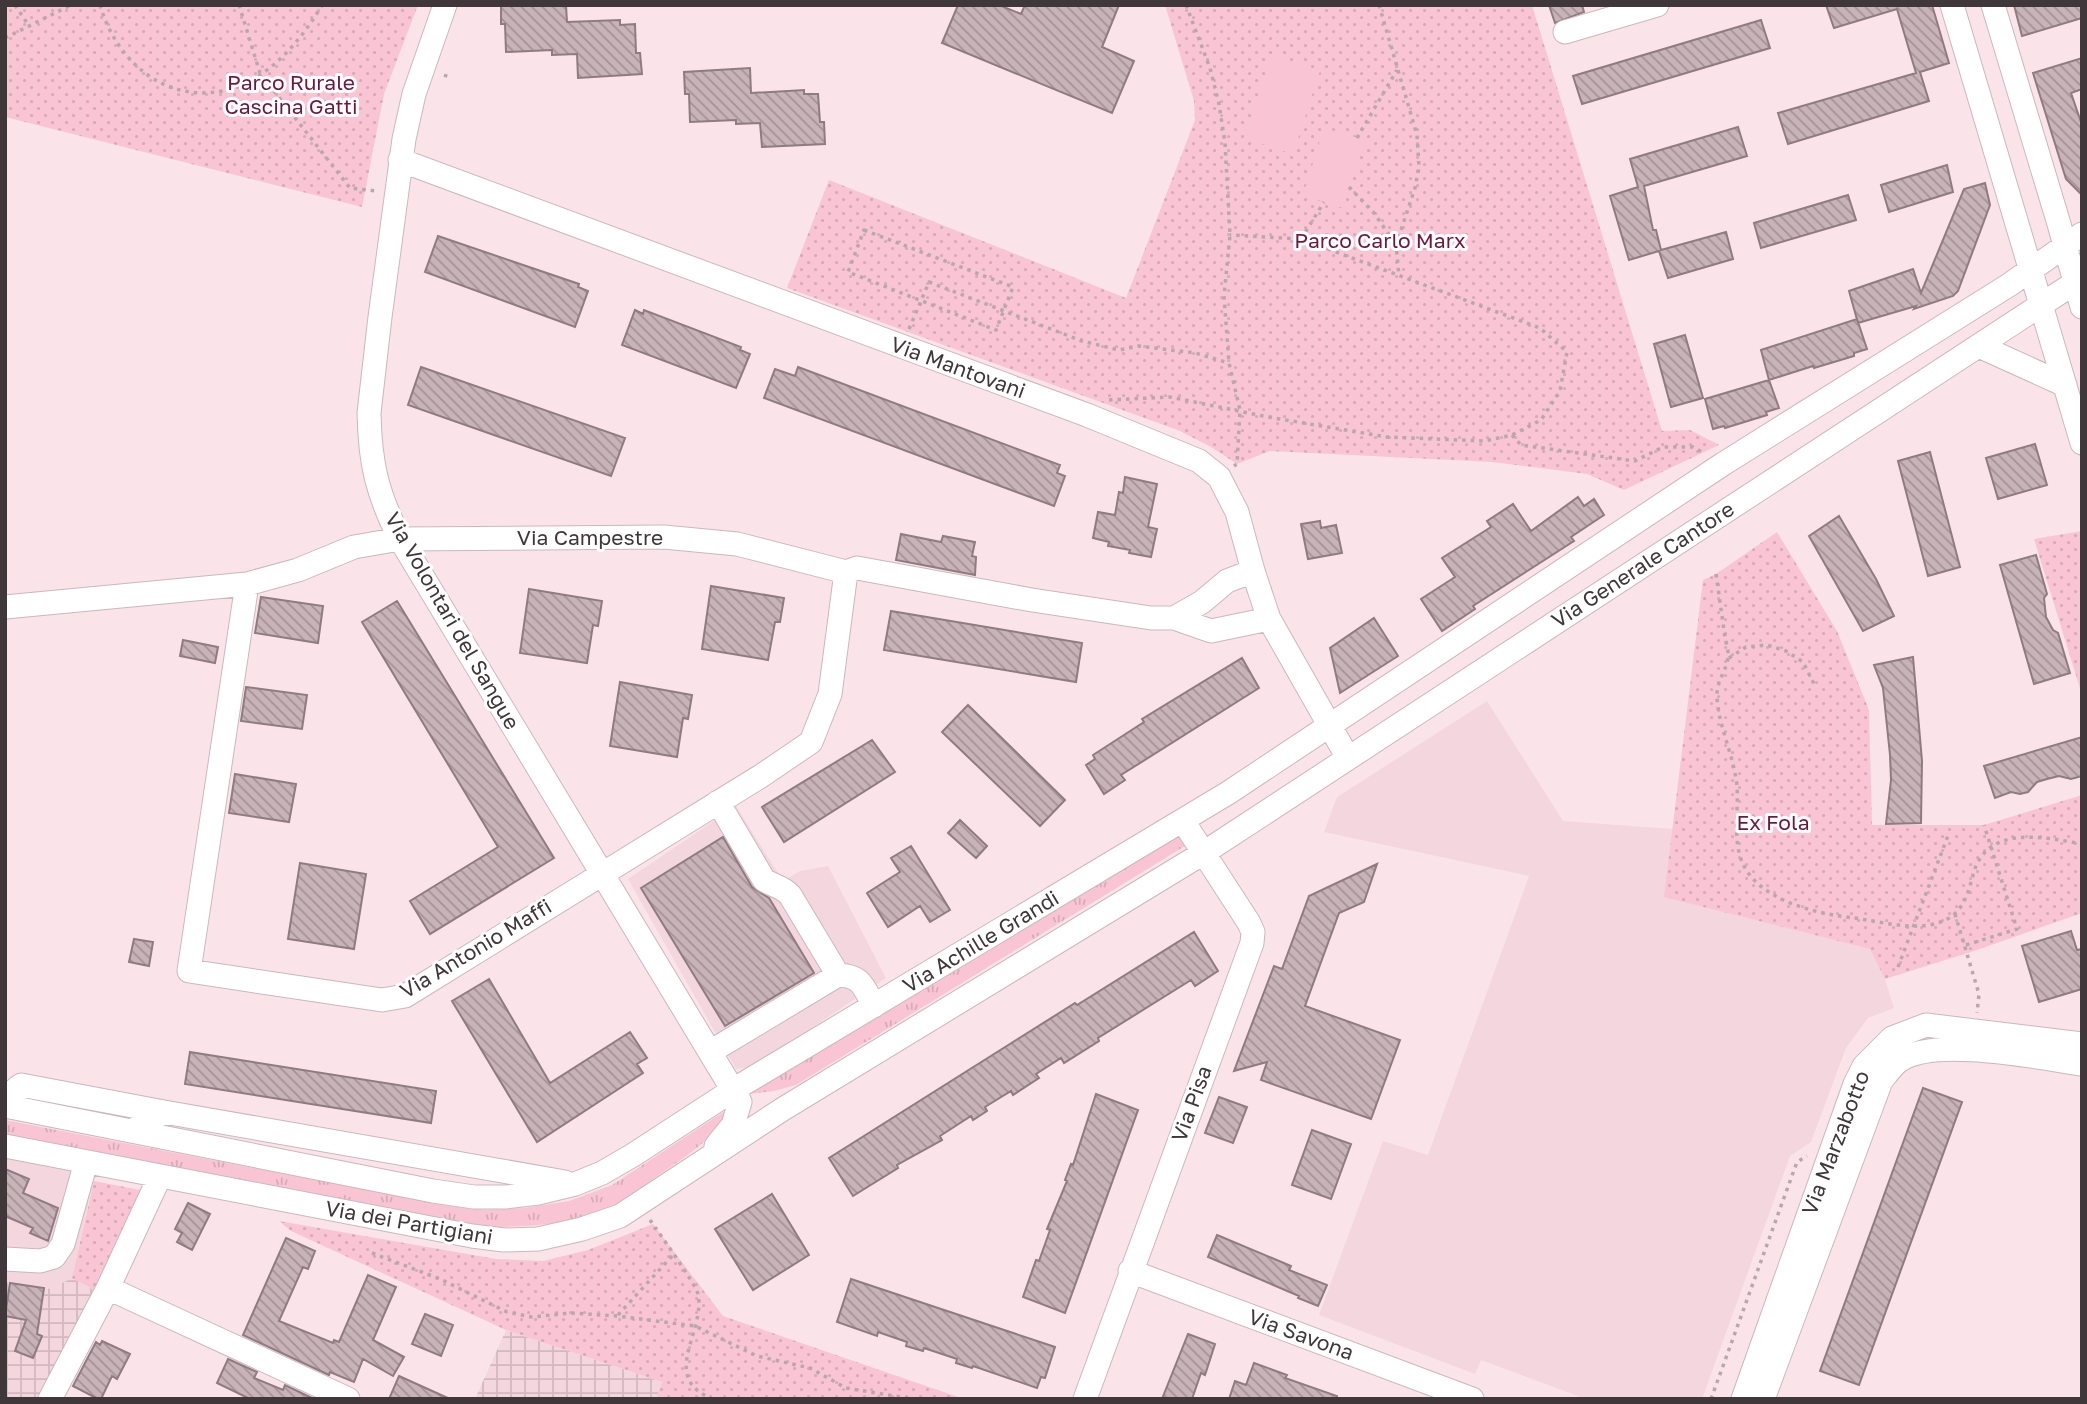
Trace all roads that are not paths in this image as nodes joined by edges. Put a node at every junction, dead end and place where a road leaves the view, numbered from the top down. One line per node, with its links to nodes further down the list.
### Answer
1 (445, 5): 8 (street, Via Volontari del Sangue)
2 (1657, 5): 5 (street)
3 (1951, 5): 7 (street)
4 (1993, 5): 6 (street)
5 (1565, 32)
6 (2037, 149): 7 (street); 9 (street)
7 (1998, 159): 10 (street)
8 (400, 160): 17 (street, Via Volontari del Sangue); 18 (street, Via Mantovani)
9 (2073, 240): 10 (street, Via Generale Cantore); 11 (street)
10 (2031, 271): 12 (street); 24 (street, Via Generale Cantore)
11 (2078, 280): 12 (street, Via Generale Cantore); 13 (street)
12 (2042, 305): 14 (street, Via Generale Cantore); 15 (street)
13 (2082, 307)
14 (1979, 346): 15 (street); 25 (street, Via Generale Cantore)
15 (2065, 385): 16 (street)
16 (2082, 443)
17 (400, 539): 19 (street, Via Campestre); 20 (street, Via Campestre); 32 (street, Via Volontari del Sangue)
18 (1253, 571): 22 (street); 23 (street, Via Mantovani)
19 (846, 572): 22 (street, Via Campestre); 29 (street, Via Antonio Maffi)
20 (247, 584): 21 (street, Via Campestre); 32 (street, Via Antonio Maffi)
21 (5, 607)
22 (1174, 618): 23 (street, Via Campestre)
23 (1269, 619): 26 (street, Via Mantovani)
24 (1435, 657): 25 (street); 26 (street, Via Generale Cantore)
25 (1454, 688): 27 (street, Via Generale Cantore)
26 (1329, 727): 27 (street, Via Mantovani); 28 (street, Via Generale Cantore)
27 (1348, 758): 31 (street, Via Generale Cantore)
28 (1228, 793): 30 (street, Via Achille Grandi)
29 (718, 802): 32 (street, Via Antonio Maffi); 33 (street)
30 (1183, 821): 31 (street, Via Pisa); 34 (street, Via Achille Grandi)
31 (1205, 852): 41 (street, Via Achille Grandi); 50 (street, Via Pisa)
32 (601, 873): 36 (street, Via Volontari del Sangue)
33 (838, 975): 34 (street); 36 (street)
34 (874, 1006): 39 (street, Via Achille Grandi)
35 (2082, 1044): 56 (street, Via Marzabotto)
36 (710, 1052): 39 (street, Via Volontari del Sangue)
37 (2082, 1064): 57 (street, Via Marzabotto)
38 (10, 1088): 42 (street)
39 (736, 1096): 41 (street); 45 (street); 48 (street, Via dei Partigiani)
40 (5, 1106): 43 (street, Via dei Partigiani)
41 (783, 1109): 45 (street, Via dei Partigiani)
42 (164, 1112): 43 (street); 48 (street)
43 (132, 1130): 48 (street, Via dei Partigiani)
44 (5, 1146): 46 (street, Via dei Partigiani)
45 (704, 1160): 47 (street, Via dei Partigiani)
46 (86, 1161): 47 (street, Via dei Partigiani); 49 (street)
47 (160, 1176): 51 (street)
48 (575, 1184)
49 (5, 1259)
50 (1130, 1271): 54 (street, Via Pisa); 55 (street, Via Savona)
51 (108, 1288): 52 (street); 53 (street)
52 (50, 1399)
53 (348, 1399)
54 (1085, 1399)
55 (1472, 1399)
56 (1743, 1399)
57 (1763, 1399)

